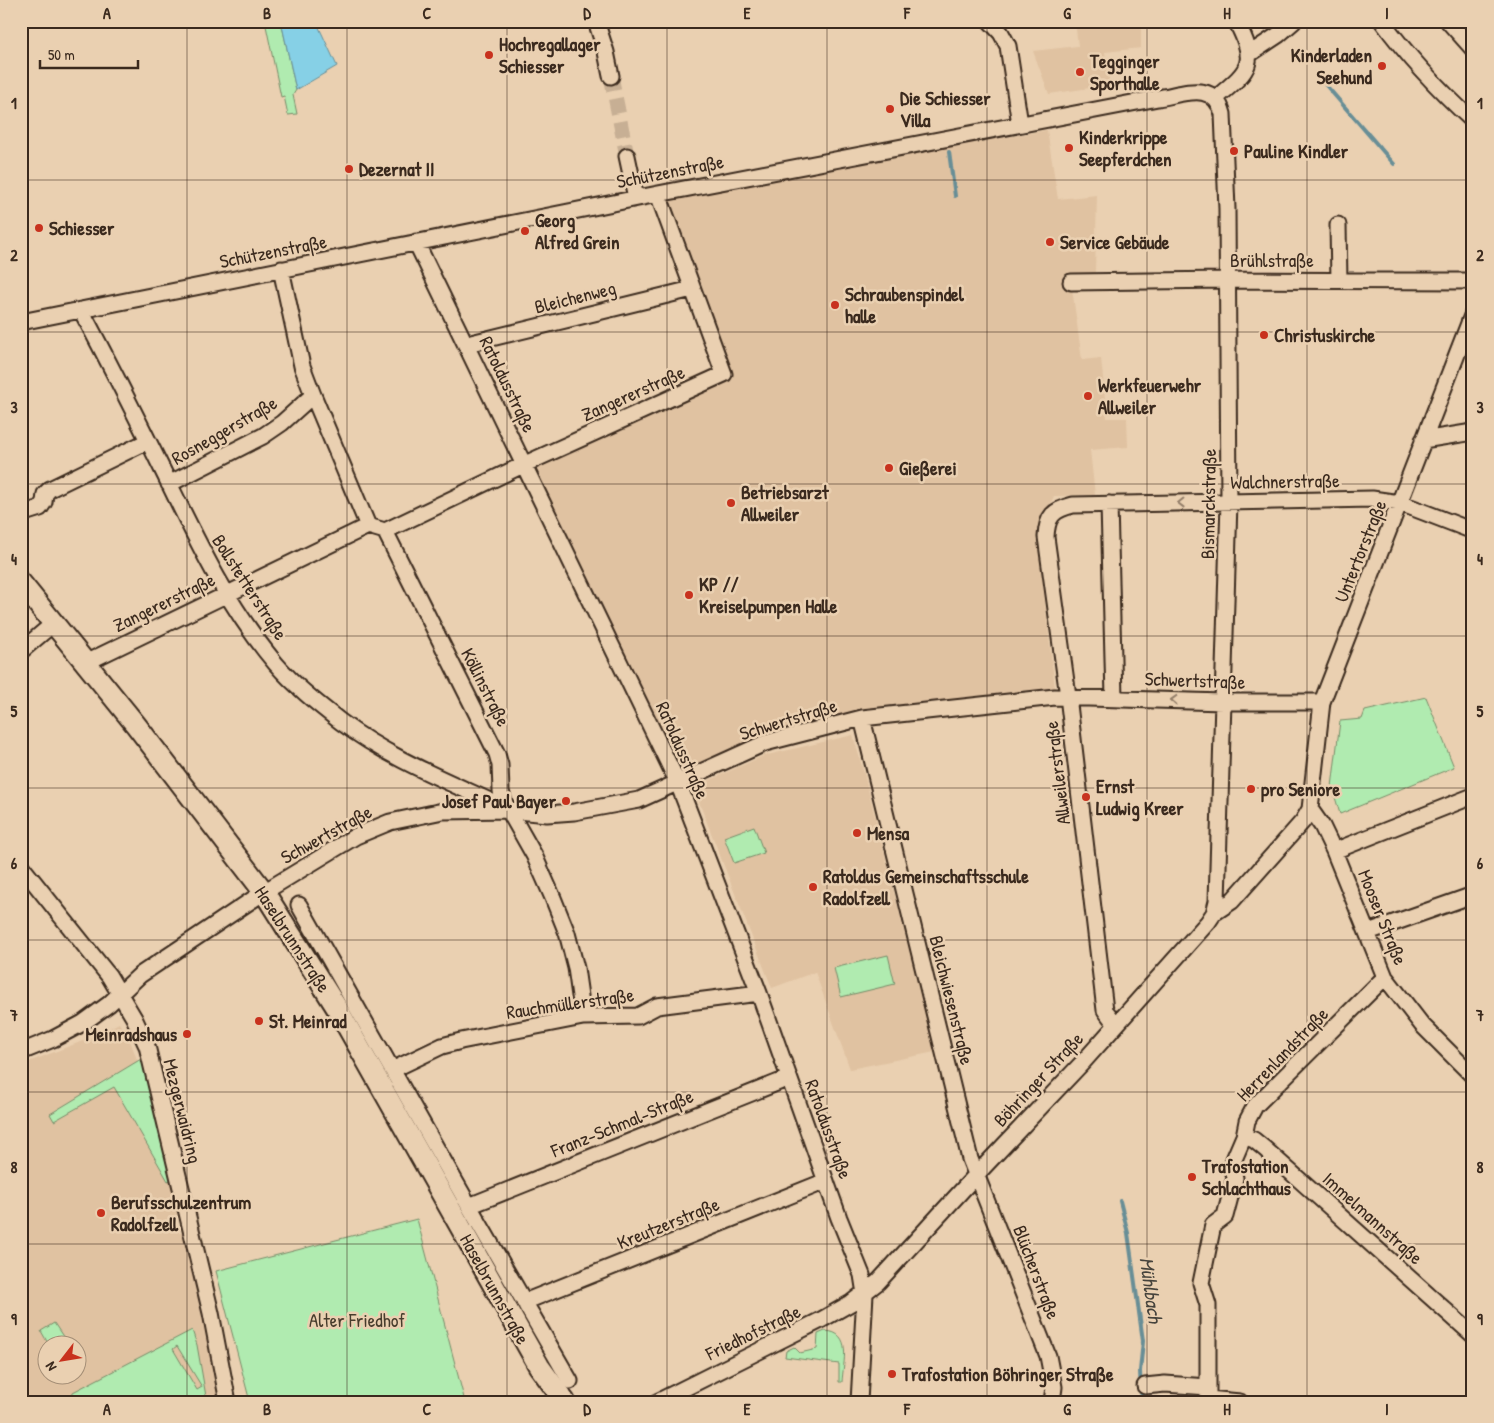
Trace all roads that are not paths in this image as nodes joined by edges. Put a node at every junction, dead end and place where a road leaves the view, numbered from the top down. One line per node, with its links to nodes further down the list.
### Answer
1 (596, 21): 9 (street)
2 (990, 21): 12 (street)
3 (1236, 21): 8 (street)
4 (1294, 21): 8 (street)
5 (1382, 21): 11 (street)
6 (1453, 23): 7 (street)
7 (1473, 49)
8 (1248, 56): 10 (street)
9 (611, 76)
10 (1216, 98): 12 (street, Schützenstraße); 19 (street, Bismarckstraße)
11 (1473, 121)
12 (1020, 124): 14 (street, Schützenstraße)
13 (628, 156): 15 (street)
14 (658, 194): 15 (street, Schützenstraße); 23 (street, Zangererstraße)
15 (636, 198): 17 (street, Schützenstraße)
16 (1338, 225): 20 (street)
17 (416, 242): 18 (street, Schützenstraße); 27 (street, Ratoldusstraße)
18 (281, 269): 24 (street, Schützenstraße); 28 (street)
19 (1227, 280): 20 (street, Brühlstraße); 22 (street, Brühlstraße); 34 (street, Bismarckstraße)
20 (1339, 281): 21 (street, Brühlstraße)
21 (1473, 281)
22 (1071, 282)
23 (692, 289): 27 (street, Bleichenweg); 32 (street, Zangererstraße)
24 (81, 310): 26 (street, Schützenstraße); 31 (street, Bollstetterstraße)
25 (1473, 313): 30 (street, Untertorstraße)
26 (21, 322)
27 (467, 344): 32 (street, Ratoldusstraße)
28 (313, 394): 33 (street, Rosneggerstraße); 39 (street)
29 (1473, 432): 30 (street)
30 (1423, 440): 35 (street, Untertorstraße)
31 (148, 441): 33 (street, Bollstetterstraße); 37 (street)
32 (525, 464): 41 (street, Zangererstraße); 52 (street, Ratoldusstraße)
33 (169, 484): 43 (street, Bollstetterstraße)
34 (1229, 502): 35 (street, Walchnerstraße); 36 (street, Walchnerstraße, one-way to 36); 49 (street, Bismarckstraße)
35 (1400, 502): 40 (street, Walchnerstraße); 50 (street, Untertorstraße)
36 (1109, 504): 38 (street, Walchnerstraße); 48 (street)
37 (21, 514)
38 (1053, 514): 47 (street, Allweilerstraße)
39 (368, 526): 41 (street); 43 (street, Zangererstraße)
40 (1473, 530)
41 (385, 531): 54 (street, Köllinstraße)
42 (21, 583): 44 (main road, Haselbrunnstraße)
43 (225, 594): 46 (street, Zangererstraße); 54 (street, Bollstetterstraße)
44 (54, 623): 45 (street); 46 (main road, Haselbrunnstraße)
45 (21, 651)
46 (85, 663): 58 (main road, Haselbrunnstraße)
47 (1068, 696): 48 (street, Schwertstraße); 51 (street, Schwertstraße); 67 (street, Allweilerstraße)
48 (1114, 698): 49 (street, Schwertstraße, one-way to 48)
49 (1223, 702): 50 (street, Schwertstraße); 61 (street, Bismarckstraße)
50 (1322, 702): 55 (street, Untertorstraße)
51 (862, 718): 52 (street, Schwertstraße); 73 (street, Bleichwiesenstraße)
52 (678, 783): 54 (street, Schwertstraße); 65 (street, Ratoldusstraße)
53 (1473, 796): 56 (street)
54 (509, 810): 58 (street, Schwertstraße); 66 (street, Köllinstraße)
55 (1310, 810): 56 (street, Mooser Straße); 61 (street, Böhringer Straße)
56 (1334, 850): 62 (street, Mooser Straße)
57 (21, 866): 64 (street, Mezgerwaidring)
58 (264, 892): 64 (street, Schwertstraße); 84 (main road, Haselbrunnstraße)
59 (1473, 895): 62 (street)
60 (299, 905): 69 (street, Haselbrunnstraße)
61 (1214, 913): 67 (street, Böhringer Straße)
62 (1368, 932): 63 (street, Mooser Straße)
63 (1385, 977): 70 (street, Mooser Straße); 72 (street, Herrenlandstraße)
64 (120, 992): 68 (street, Schwertstraße); 83 (street, Mezgerwaidring)
65 (759, 993): 66 (street, Rauchmüllerstraße); 71 (street, Ratoldusstraße)
66 (583, 1017): 69 (street, Rauchmüllerstraße)
67 (1116, 1025): 73 (street, Böhringer Straße)
68 (21, 1052)
69 (392, 1070): 75 (street, Haselbrunnstraße)
70 (1473, 1076)
71 (789, 1078): 74 (street, Ratoldusstraße); 75 (street, Franz-Schmal-Straße)
72 (1244, 1136): 78 (street, Immelmannstraße); 82 (street, Herrenlandstraße)
73 (977, 1174): 76 (street, Böhringer Straße); 81 (street, Blücherstraße)
74 (826, 1181): 76 (street, Ratoldusstraße); 77 (street, Kreutzerstraße)
75 (469, 1206): 77 (street, Haselbrunnstraße)
76 (864, 1294): 85 (street, Friedhofstraße); 86 (street)
77 (524, 1302): 79 (street, Haselbrunnstraße)
78 (1473, 1335)
79 (570, 1381)
80 (1145, 1386): 82 (street)
81 (1053, 1394)
82 (1208, 1396): 87 (street)
83 (228, 1402)
84 (565, 1402)
85 (657, 1402)
86 (859, 1402)
87 (1240, 1402)

